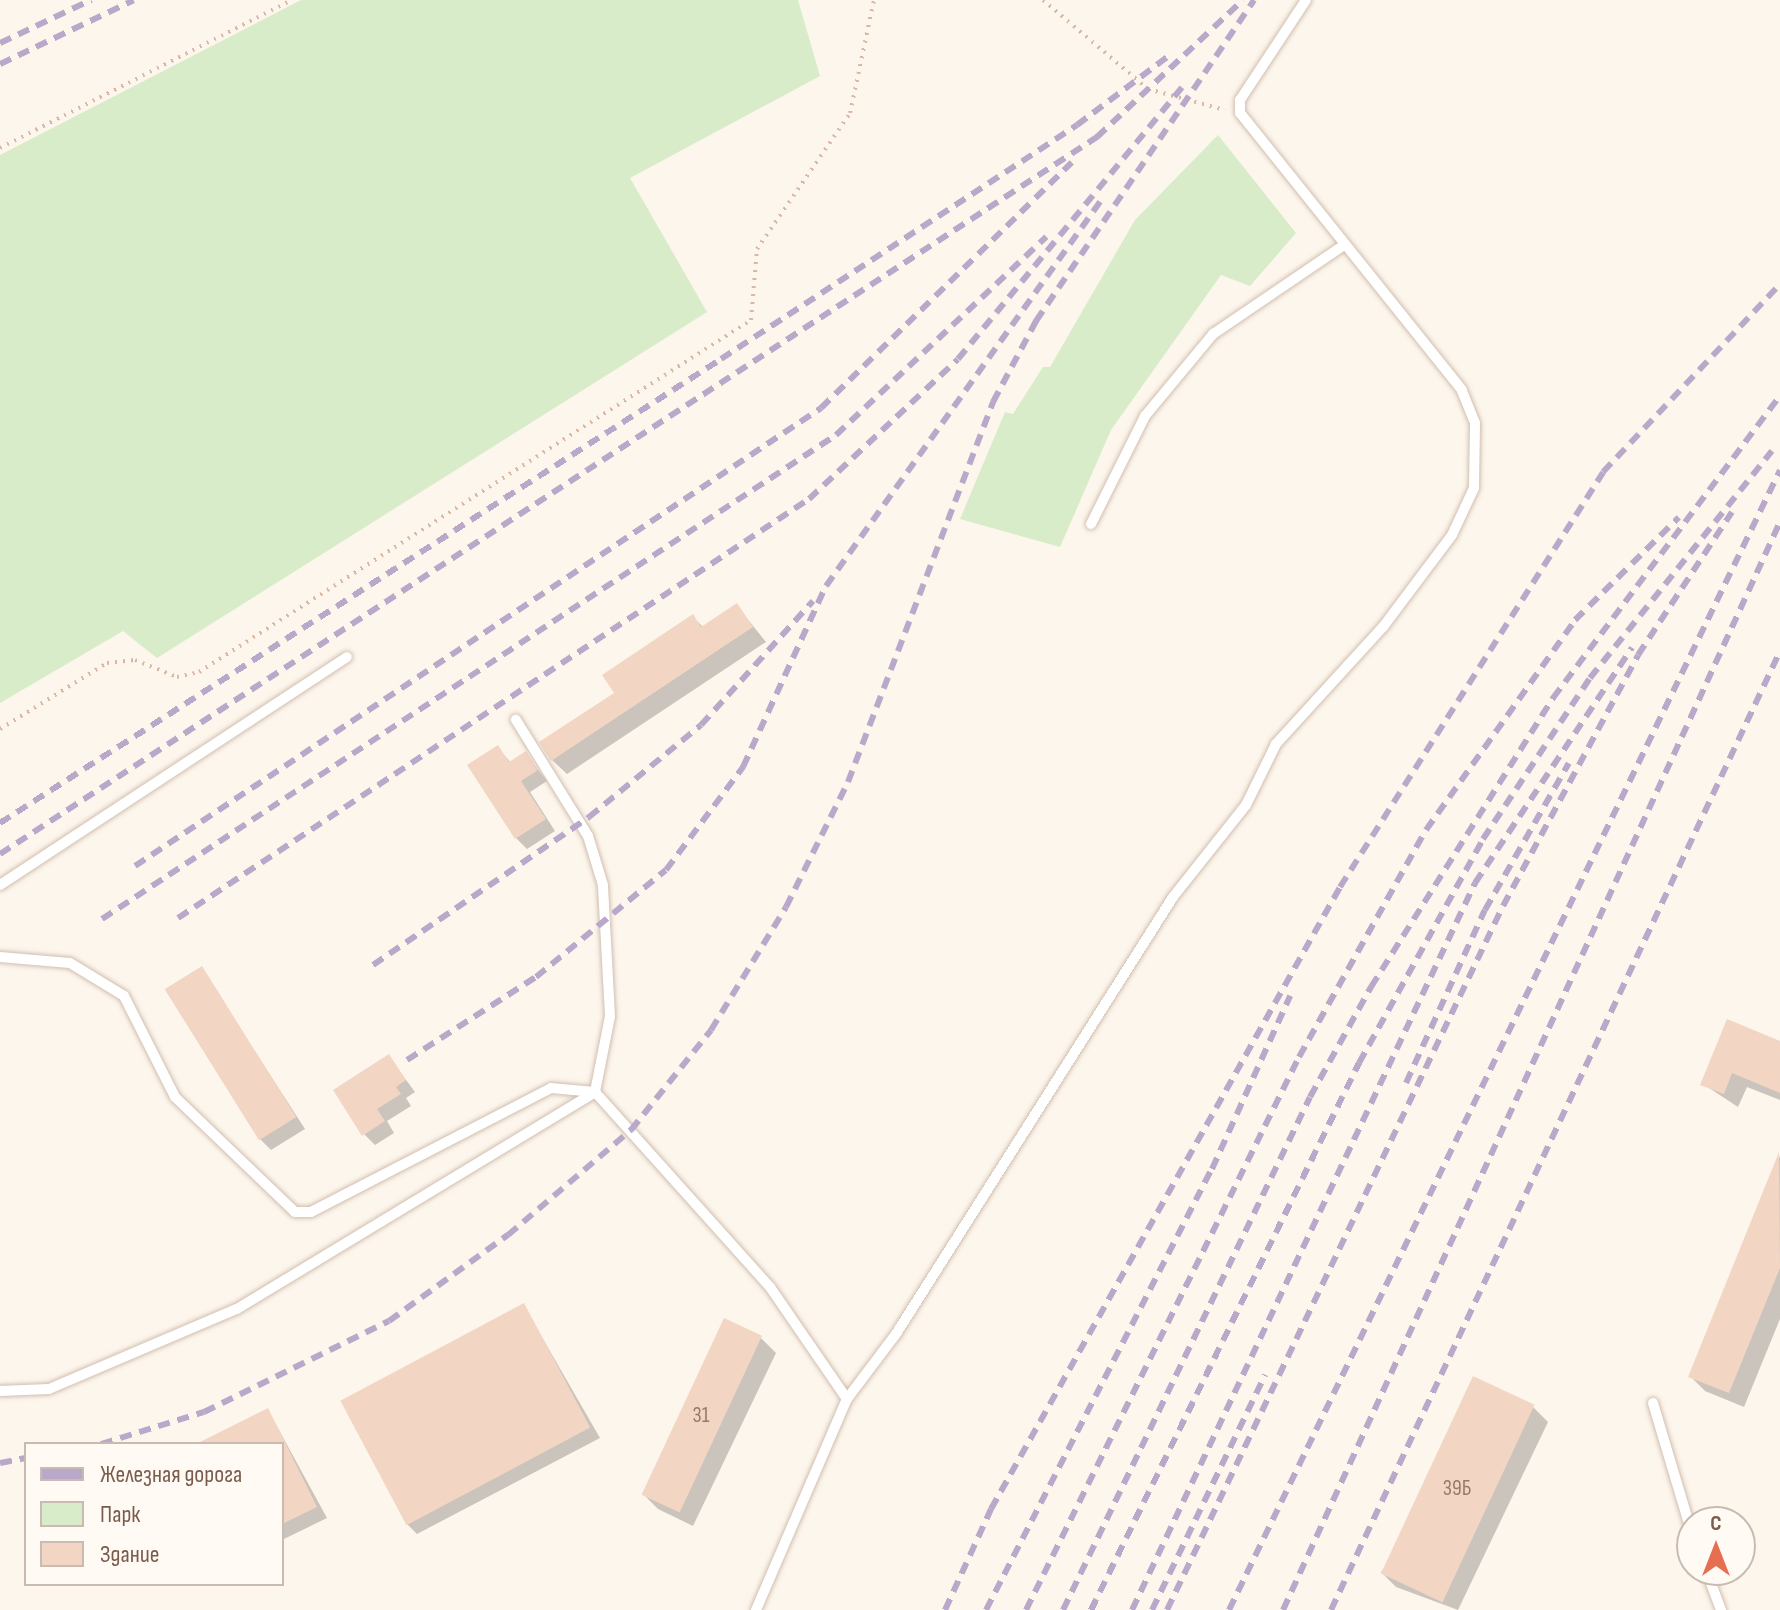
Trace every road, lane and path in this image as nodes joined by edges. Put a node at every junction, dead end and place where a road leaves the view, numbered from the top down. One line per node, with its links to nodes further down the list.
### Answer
1 (292, 0): 6 (path)
2 (874, 0): 11 (path)
3 (1043, 0): 5 (path)
4 (1306, 0): 5 (lane)
5 (1240, 113): 7 (lane)
6 (0, 148)
7 (1341, 247): 8 (lane); 16 (lane)
8 (1091, 524)
9 (347, 657): 12 (lane)
10 (516, 720): 14 (lane)
11 (0, 729)
12 (0, 885)
13 (0, 957): 14 (lane)
14 (595, 1092): 15 (lane); 16 (lane)
15 (0, 1391)
16 (847, 1399): 20 (lane)
17 (1653, 1403): 18 (lane)
18 (1684, 1506)
19 (1712, 1586): 21 (lane)
20 (756, 1610)
21 (1721, 1610)

